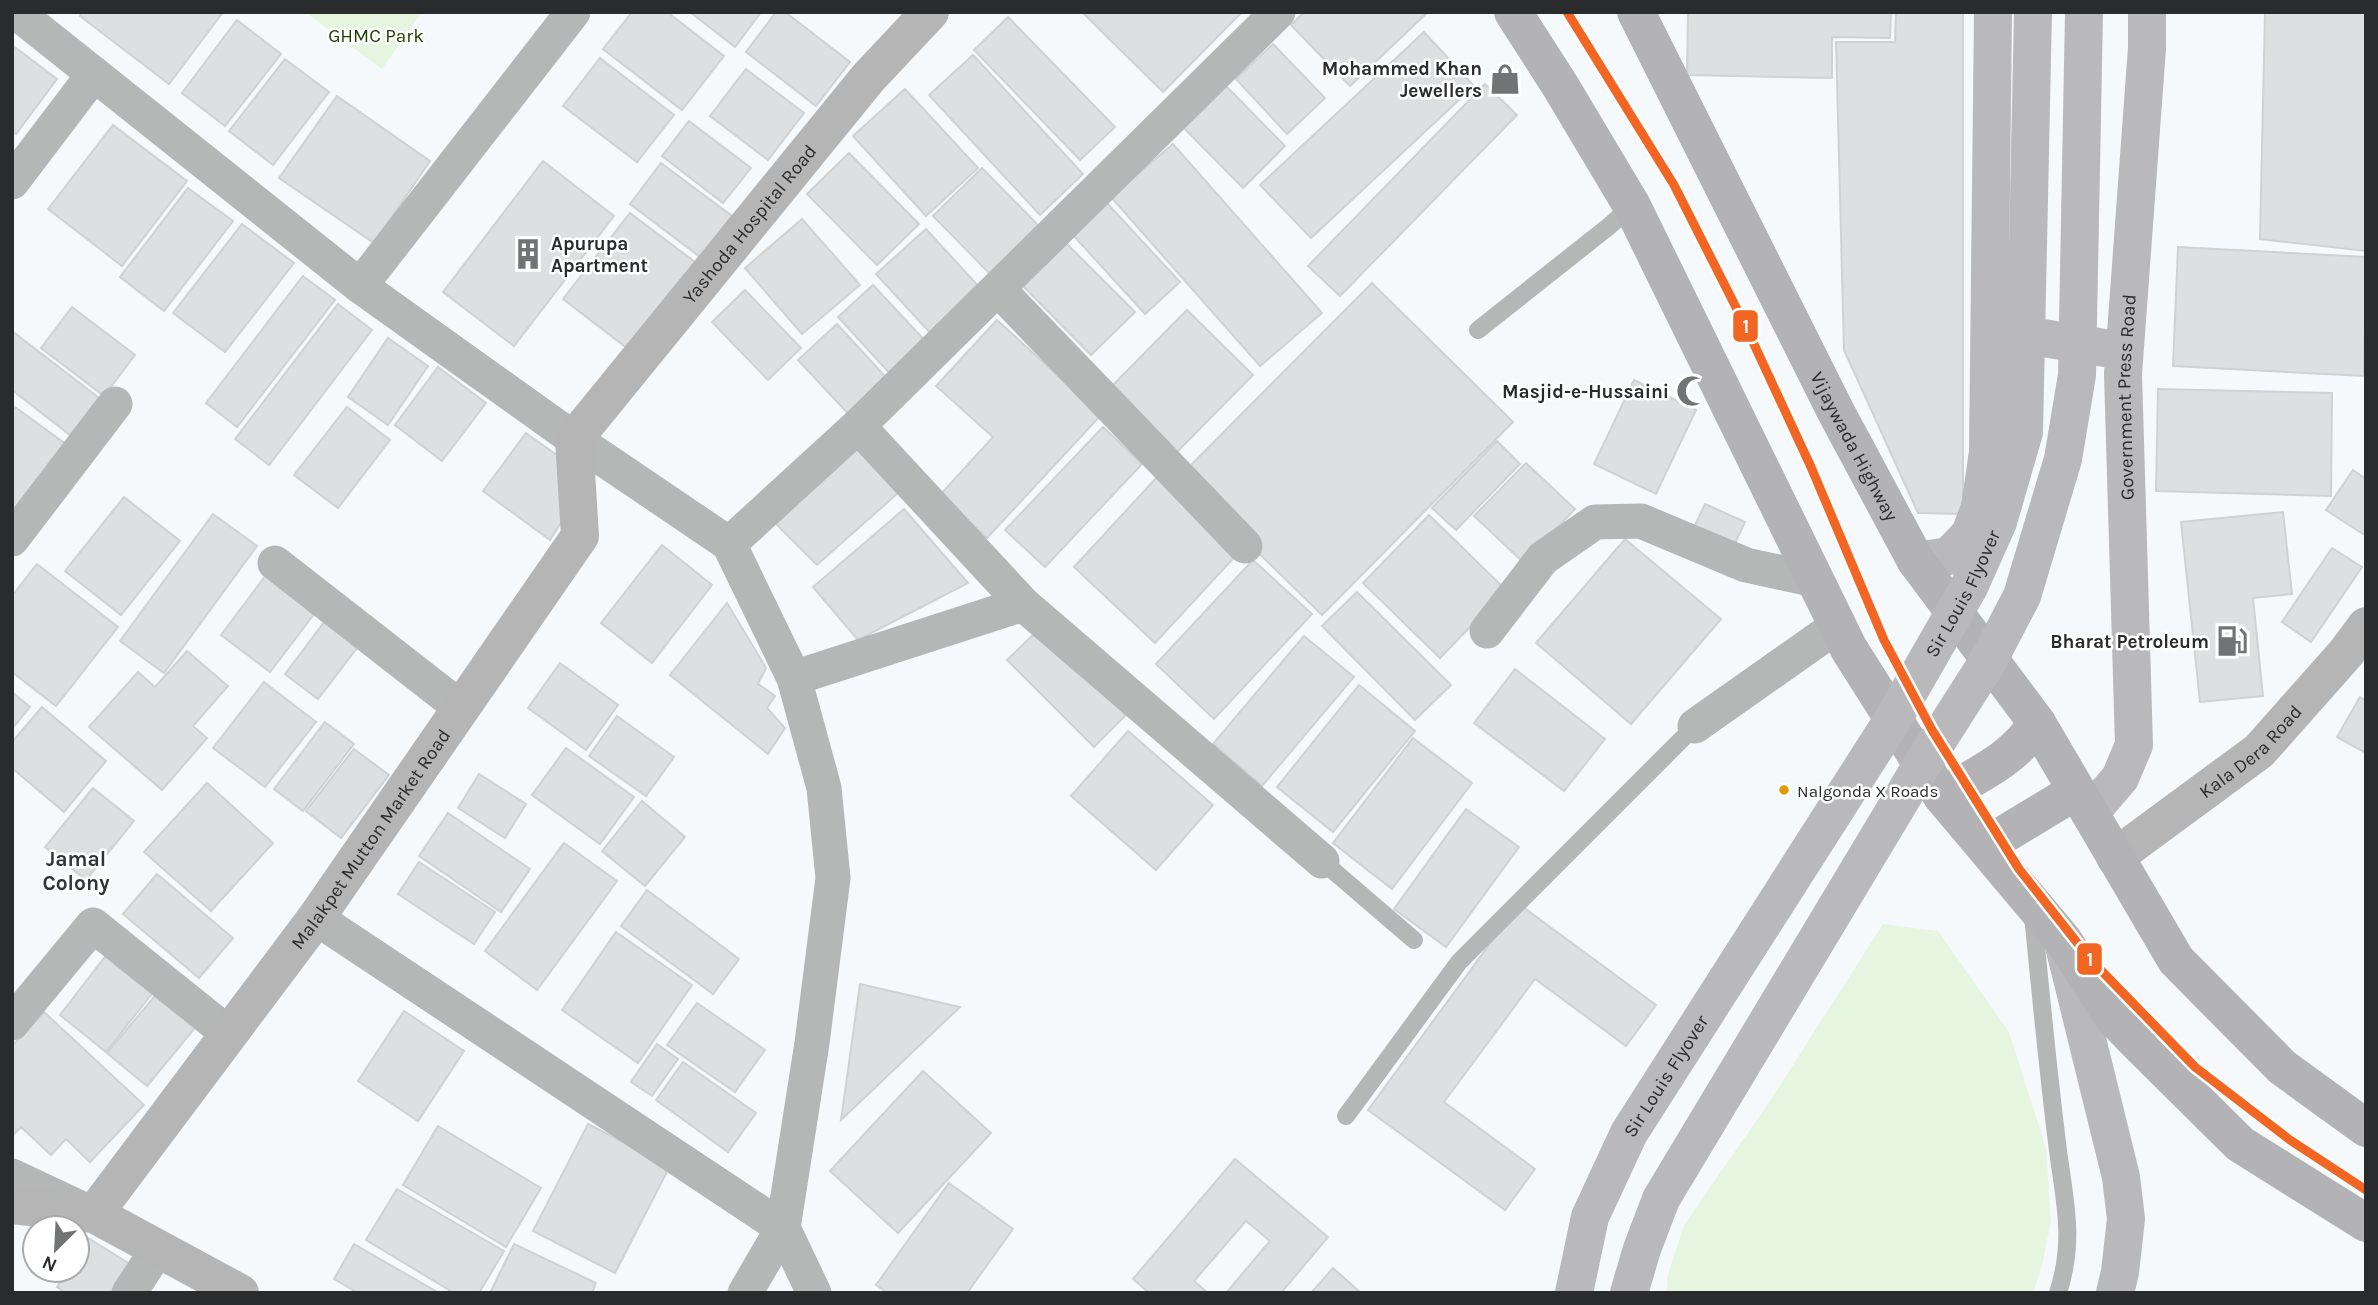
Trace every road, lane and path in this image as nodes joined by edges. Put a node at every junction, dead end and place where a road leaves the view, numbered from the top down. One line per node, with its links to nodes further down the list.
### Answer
1 (16, 12): 11 (street)
2 (573, 12): 14 (street)
3 (930, 12): 21 (street, Yashoda Hospital Road)
4 (1278, 12): 15 (street)
5 (1513, 12): 13 (highway)
6 (1636, 12): 25 (highway, Vijaywada Highway)
7 (1993, 12): 16 (main road)
8 (2033, 12): 59 (main road, Sir Louis Flyover, bridge)
9 (2084, 12): 60 (main road, bridge)
10 (2147, 12): 18 (main road, Government Press Road)
11 (94, 74): 12 (street); 14 (street)
12 (12, 182)
13 (1632, 206): 17 (lane); 27 (highway)
14 (360, 286): 21 (street)
15 (998, 289): 20 (street); 24 (street)
16 (1989, 329): 18 (main road); 25 (main road)
17 (1478, 330)
18 (2125, 351): 37 (main road, Government Press Road)
19 (115, 404): 22 (street)
20 (858, 426): 23 (street); 28 (street)
21 (574, 439): 23 (street); 33 (street, Malakpet Mutton Market Road)
22 (12, 539)
23 (729, 544): 32 (street)
24 (1245, 546)
25 (1916, 561): 34 (highway, Vijaywada Highway)
26 (275, 563): 33 (street)
27 (1815, 580): 29 (highway); 31 (street)
28 (1023, 604): 32 (street); 40 (street)
29 (1837, 626): 35 (street); 36 (highway)
30 (2366, 626): 39 (street, Kala Dera Road)
31 (1487, 631)
32 (794, 678): 53 (street)
33 (461, 708): 42 (street, Malakpet Mutton Market Road)
34 (2037, 723): 36 (highway); 37 (highway, Vijaywada Highway)
35 (1695, 726): 47 (lane)
36 (1942, 796): 38 (highway)
37 (2083, 802): 38 (highway); 39 (highway, Vijaywada Highway)
38 (1985, 846): 41 (highway)
39 (2115, 857): 48 (highway, Vijaywada Highway)
40 (1322, 861): 43 (lane)
41 (2031, 902): 44 (highway); 61 (lane)
42 (316, 918): 46 (street, Malakpet Mutton Market Road); 53 (street)
43 (1414, 940)
44 (2063, 940): 52 (highway); 62 (main road)
45 (12, 1023): 46 (street)
46 (229, 1034): 51 (street, Malakpet Mutton Market Road)
47 (1346, 1116)
48 (2366, 1128)
49 (12, 1176): 51 (street)
50 (12, 1205): 51 (street)
51 (94, 1214): 54 (street)
52 (2366, 1223)
53 (783, 1228): 57 (street); 58 (street)
54 (158, 1250): 55 (street); 56 (street)
55 (129, 1293)
56 (240, 1293)
57 (746, 1293)
58 (814, 1293)
59 (1574, 1293)
60 (1629, 1293)
61 (2058, 1293)
62 (2115, 1293)

